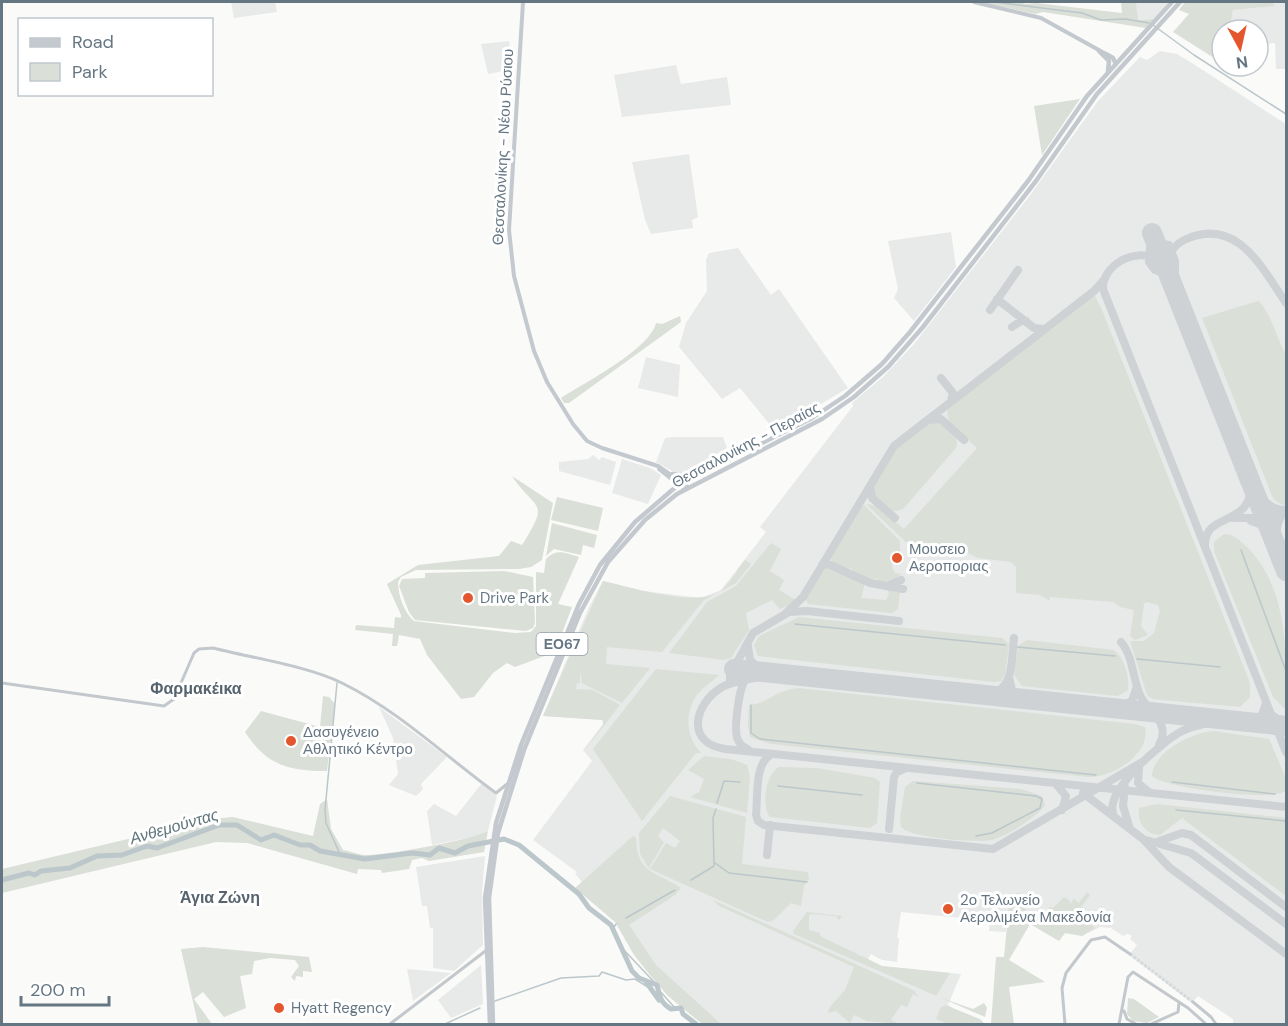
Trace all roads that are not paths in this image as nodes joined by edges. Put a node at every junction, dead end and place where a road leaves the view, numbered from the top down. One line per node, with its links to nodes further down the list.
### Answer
1 (523, 2): 13 (main road, Θεσσαλονίκης - Νέου Ρύσιου)
2 (974, 2): 8 (main road)
3 (1172, 2): 5 (main road, Θεσσαλονίκης - Περαίας)
4 (1180, 2): 5 (main road, Θεσσαλονίκης - Περαίας)
5 (1159, 22): 6 (main road, Θεσσαλονίκης - Περαίας)
6 (1152, 30): 7 (main road, Θεσσαλονίκης - Περαίας); 12 (main road, Θεσσαλονίκης - Περαίας)
7 (1131, 50): 9 (main road); 10 (main road, Θεσσαλονίκης - Περαίας)
8 (1099, 51): 9 (main road); 11 (main road)
9 (1106, 54): 10 (main road)
10 (1116, 64): 11 (main road, Θεσσαλονίκης - Περαίας); 12 (main road)
11 (1107, 73): 15 (main road, Θεσσαλονίκης - Περαίας)
12 (1114, 76): 17 (main road, Θεσσαλονίκης - Περαίας)
13 (654, 465): 14 (main road, Θεσσαλονίκης - Νέου Ρύσιου); 16 (main road, Θεσσαλονίκης - Νέου Ρύσιου)
14 (672, 474): 15 (main road); 16 (main road, Θεσσαλονίκης - Νέου Ρύσιου)
15 (695, 475): 16 (main road, Θεσσαλονίκης - Περαίας)
16 (680, 484): 17 (main road, Θεσσαλονίκης - Νέου Ρύσιου); 19 (main road, Θεσσαλονίκης - Περαίας / ΕΟ67)
17 (686, 488): 22 (main road, Θεσσαλονίκης - Περαίας / ΕΟ67)
18 (2, 683): 20 (street)
19 (507, 784): 20 (street); 21 (main road, Θεσσαλονίκης - Περαίας / ΕΟ67)
20 (496, 792): 21 (main road)
21 (502, 801): 22 (main road, Θεσσαλονίκης - Περαίας / ΕΟ67)
22 (496, 833): 23 (main road, Θεσσαλονίκης - Περαίας / ΕΟ67)
23 (488, 950): 28 (street); 29 (main road, Θεσσαλονίκης - Περαίας / ΕΟ67)
24 (1130, 954): 30 (street)
25 (1193, 1002): 35 (street)
26 (1179, 1004): 27 (street); 33 (street); 34 (street)
27 (1124, 1010): 31 (street); 32 (street)
28 (390, 1024)
29 (492, 1024)
30 (1065, 1024)
31 (1119, 1024)
32 (1136, 1024)
33 (1151, 1024)
34 (1206, 1024)
35 (1216, 1024)

